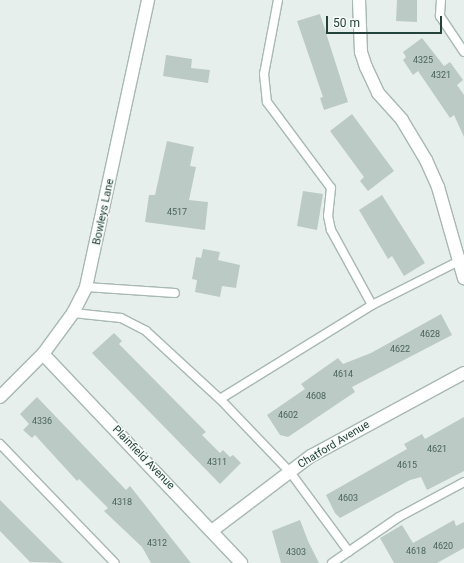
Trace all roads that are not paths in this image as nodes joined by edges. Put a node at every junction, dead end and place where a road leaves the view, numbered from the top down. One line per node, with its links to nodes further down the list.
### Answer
1 (148, 0): 10 (street, Bowleys Lane)
2 (278, 0): 12 (lane)
3 (359, 0): 8 (street)
4 (441, 0): 6 (lane)
5 (464, 39): 6 (lane)
6 (455, 41): 7 (lane)
7 (464, 52)
8 (461, 261): 9 (street); 12 (lane)
9 (464, 278)
10 (86, 287): 11 (lane); 13 (street, Bowleys Lane)
11 (175, 293)
12 (372, 305): 17 (lane)
13 (73, 313): 14 (street, Bowleys Lane); 17 (lane)
14 (43, 354): 16 (street, Bowleys Lane); 21 (street, Plainfield Avenue)
15 (464, 373): 19 (street, Chatford Avenue)
16 (0, 397)
17 (220, 399): 19 (lane)
18 (0, 444): 23 (lane)
19 (290, 472): 21 (street, Chatford Avenue); 22 (lane)
20 (464, 482): 22 (lane)
21 (213, 530): 24 (street, Plainfield Avenue)
22 (349, 552): 25 (lane)
23 (115, 563)
24 (241, 563)
25 (332, 563)

